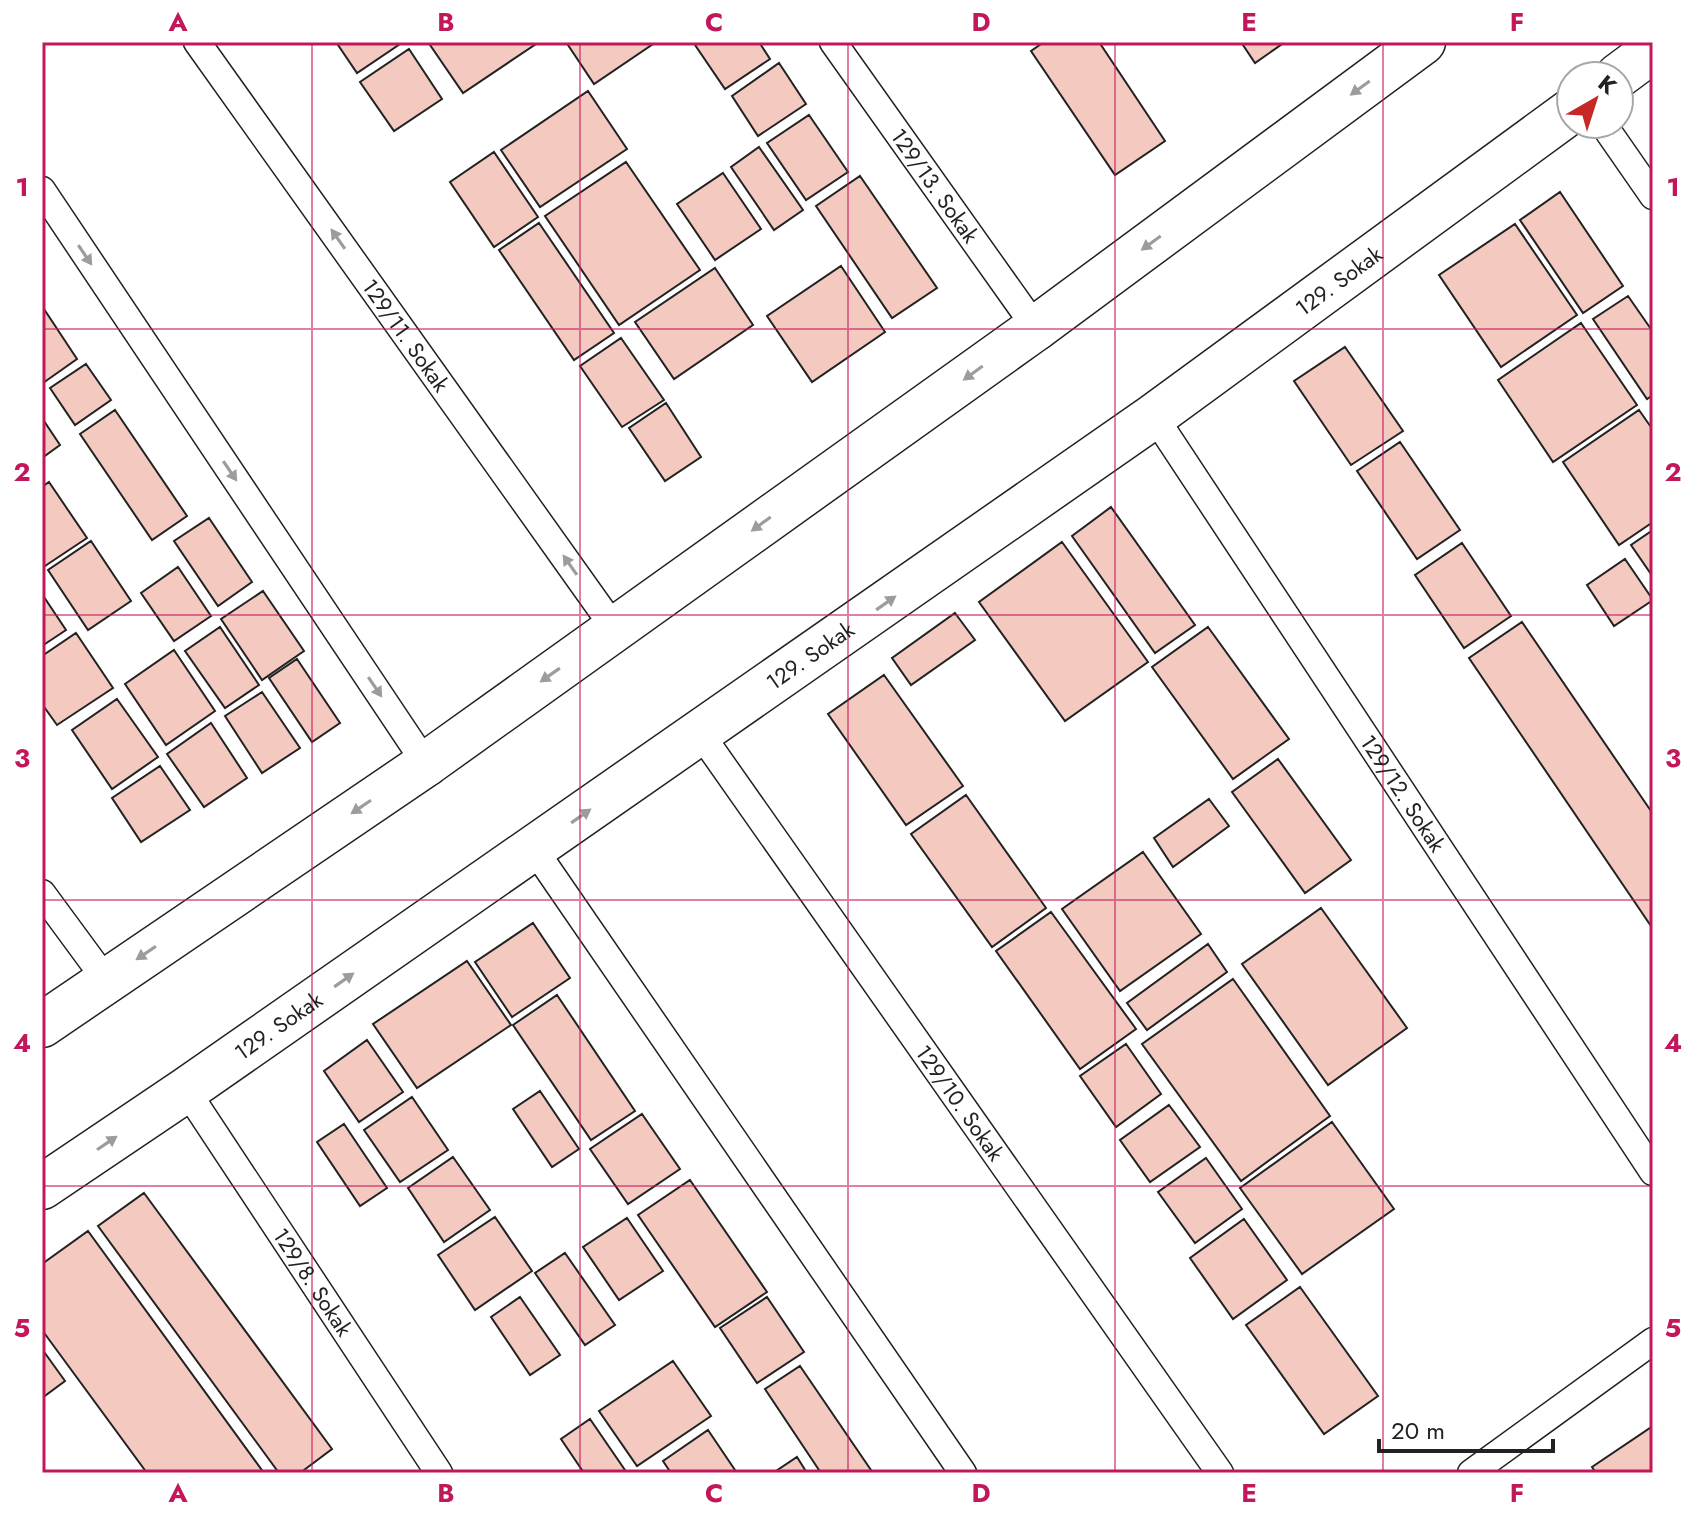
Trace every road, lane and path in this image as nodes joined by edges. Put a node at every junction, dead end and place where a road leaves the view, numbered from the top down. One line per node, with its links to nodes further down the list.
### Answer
1 (197, 42): 12 (lane, 129/11. Sokak, one-way to 1)
2 (833, 42): 10 (lane, 129/13. Sokak)
3 (1423, 42): 10 (street, one-way to 10)
4 (1653, 50): 5 (street)
5 (1635, 63)
6 (1555, 123): 11 (street, 129. Sokak)
7 (1614, 140): 9 (lane)
8 (42, 190): 14 (lane, one-way to 14)
9 (1653, 196)
10 (1036, 328): 12 (street, one-way to 12)
11 (1154, 416): 13 (street, 129. Sokak, one-way to 11); 20 (lane, 129/12. Sokak)
12 (615, 629): 14 (street, one-way to 14)
13 (700, 733): 15 (street, 129. Sokak, one-way to 13); 25 (lane, 129/10. Sokak)
14 (426, 764): 17 (street, one-way to 17)
15 (534, 849): 19 (street, 129. Sokak, one-way to 15); 24 (lane)
16 (42, 893): 17 (lane)
17 (106, 980): 18 (street)
18 (42, 1025)
19 (186, 1090): 21 (street, 129. Sokak, one-way to 19); 23 (lane, 129/8. Sokak)
20 (1653, 1172)
21 (42, 1187)
22 (1653, 1341): 26 (lane)
23 (439, 1473)
24 (963, 1473)
25 (1220, 1473)
26 (1471, 1473)

